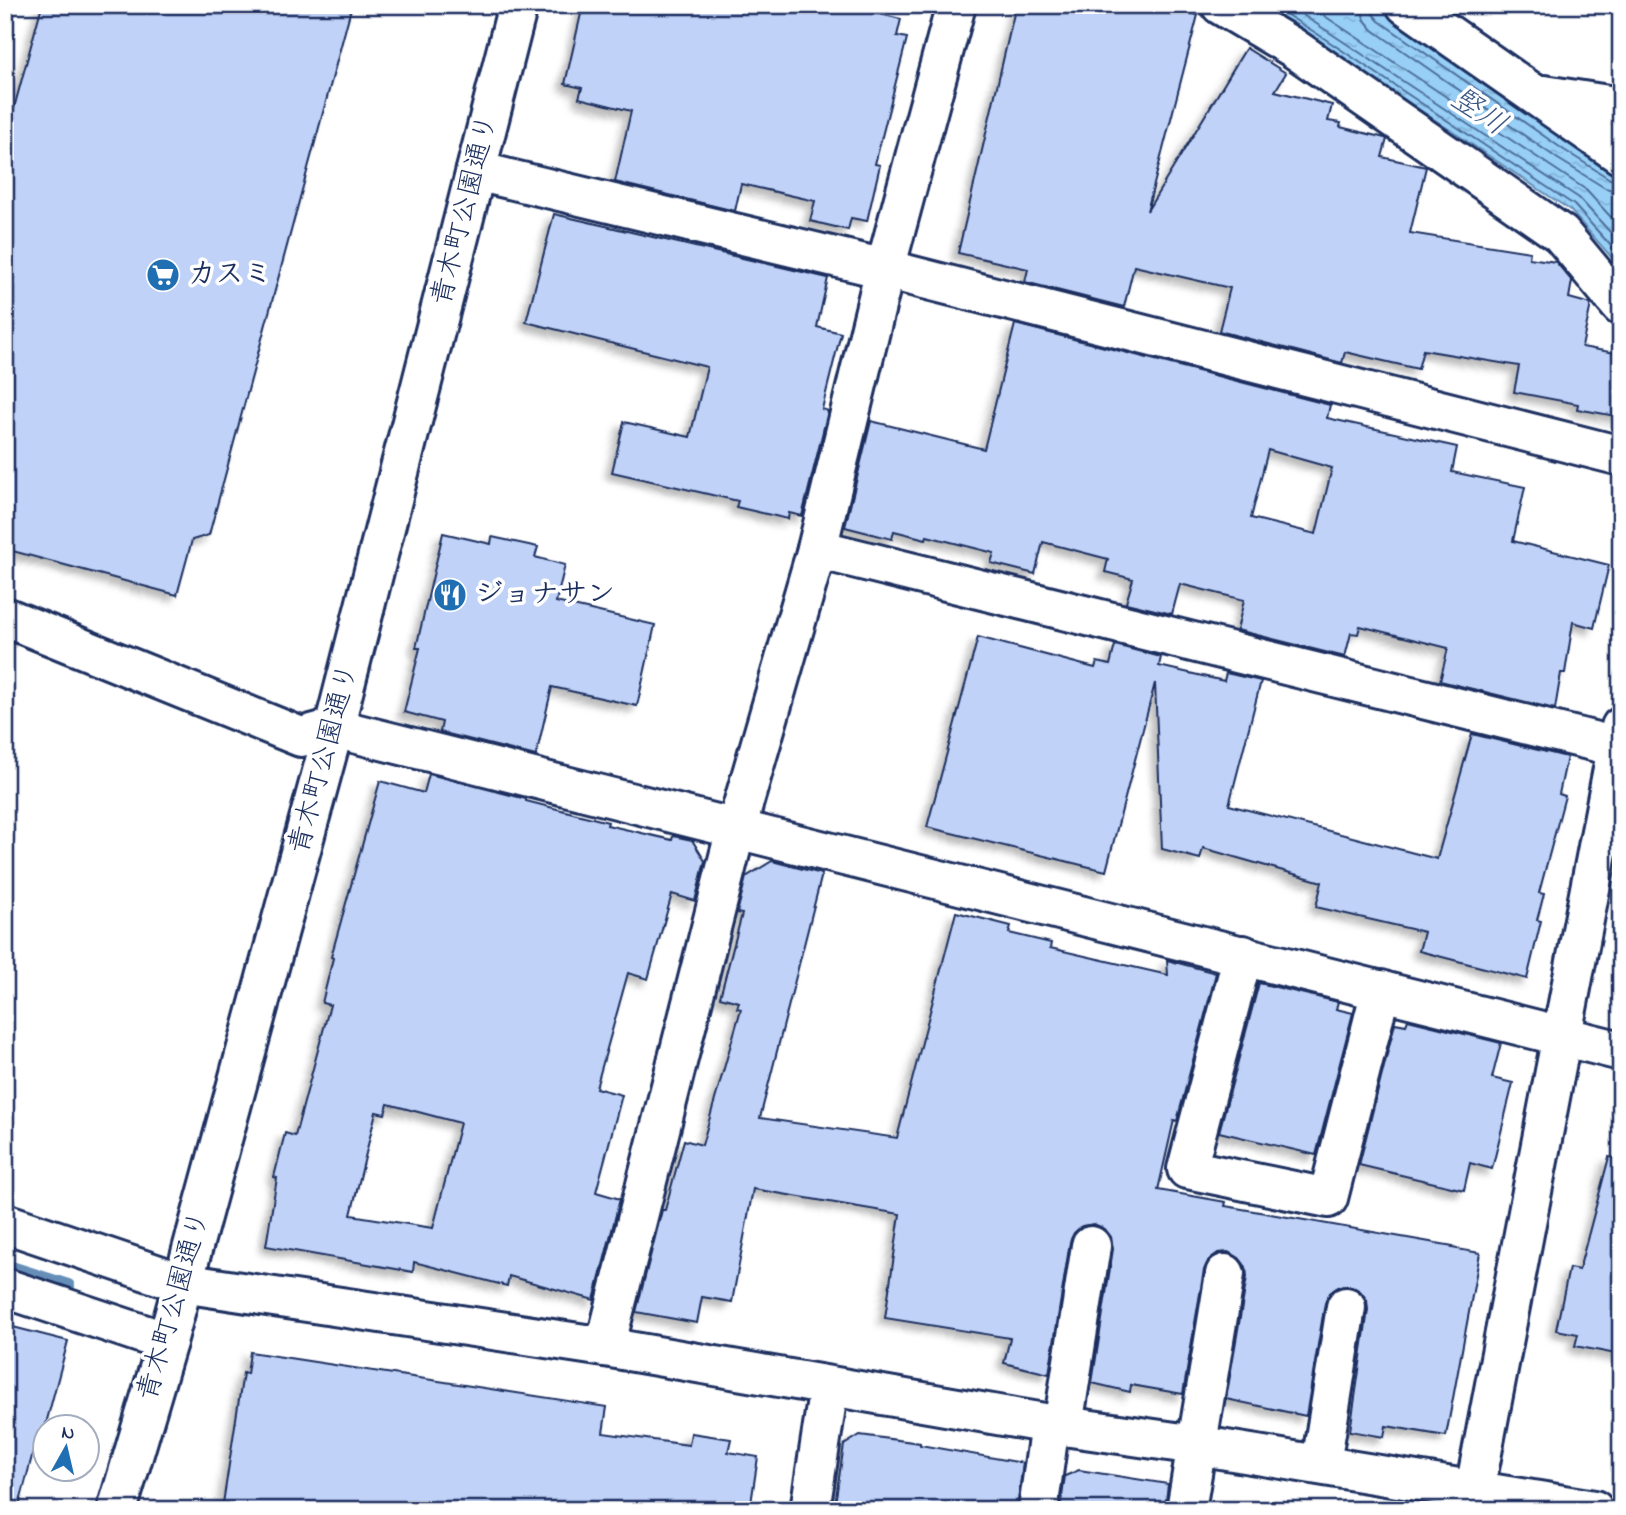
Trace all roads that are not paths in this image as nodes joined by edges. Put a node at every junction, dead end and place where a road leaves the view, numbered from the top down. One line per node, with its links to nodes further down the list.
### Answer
1 (519, 5): 8 (street, 青木町公園通り)
2 (956, 5): 9 (street)
3 (1221, 5): 10 (street)
4 (1406, 5): 5 (street)
5 (1535, 93): 6 (street); 7 (street)
6 (1621, 107)
7 (1621, 155)
8 (475, 172): 9 (street); 14 (street, 青木町公園通り)
9 (885, 269): 11 (street); 12 (street)
10 (1621, 306)
11 (1621, 456)
12 (817, 549): 15 (street); 16 (street)
13 (5, 617): 14 (street)
14 (334, 728): 16 (street); 24 (street, 青木町公園通り)
15 (1620, 741): 19 (street)
16 (736, 829): 17 (street); 28 (street)
17 (1243, 955): 18 (street); 18 (street)
18 (1381, 990): 19 (street)
19 (1562, 1036): 20 (street); 33 (street)
20 (1621, 1051)
21 (5, 1223): 24 (street)
22 (1091, 1246): 30 (street)
23 (1225, 1274): 31 (street)
24 (182, 1283): 27 (street, 青木町公園通り); 28 (street)
25 (5, 1288): 27 (street)
26 (1346, 1307): 32 (street)
27 (167, 1342): 34 (street, 青木町公園通り)
28 (604, 1347): 29 (street)
29 (829, 1387): 30 (street); 35 (street)
30 (1057, 1425): 31 (street); 36 (street)
31 (1196, 1445): 32 (street); 37 (street)
32 (1321, 1464): 33 (street)
33 (1473, 1499): 38 (street)
34 (117, 1510)
35 (810, 1510)
36 (1038, 1510)
37 (1186, 1510)
38 (1594, 1510)

